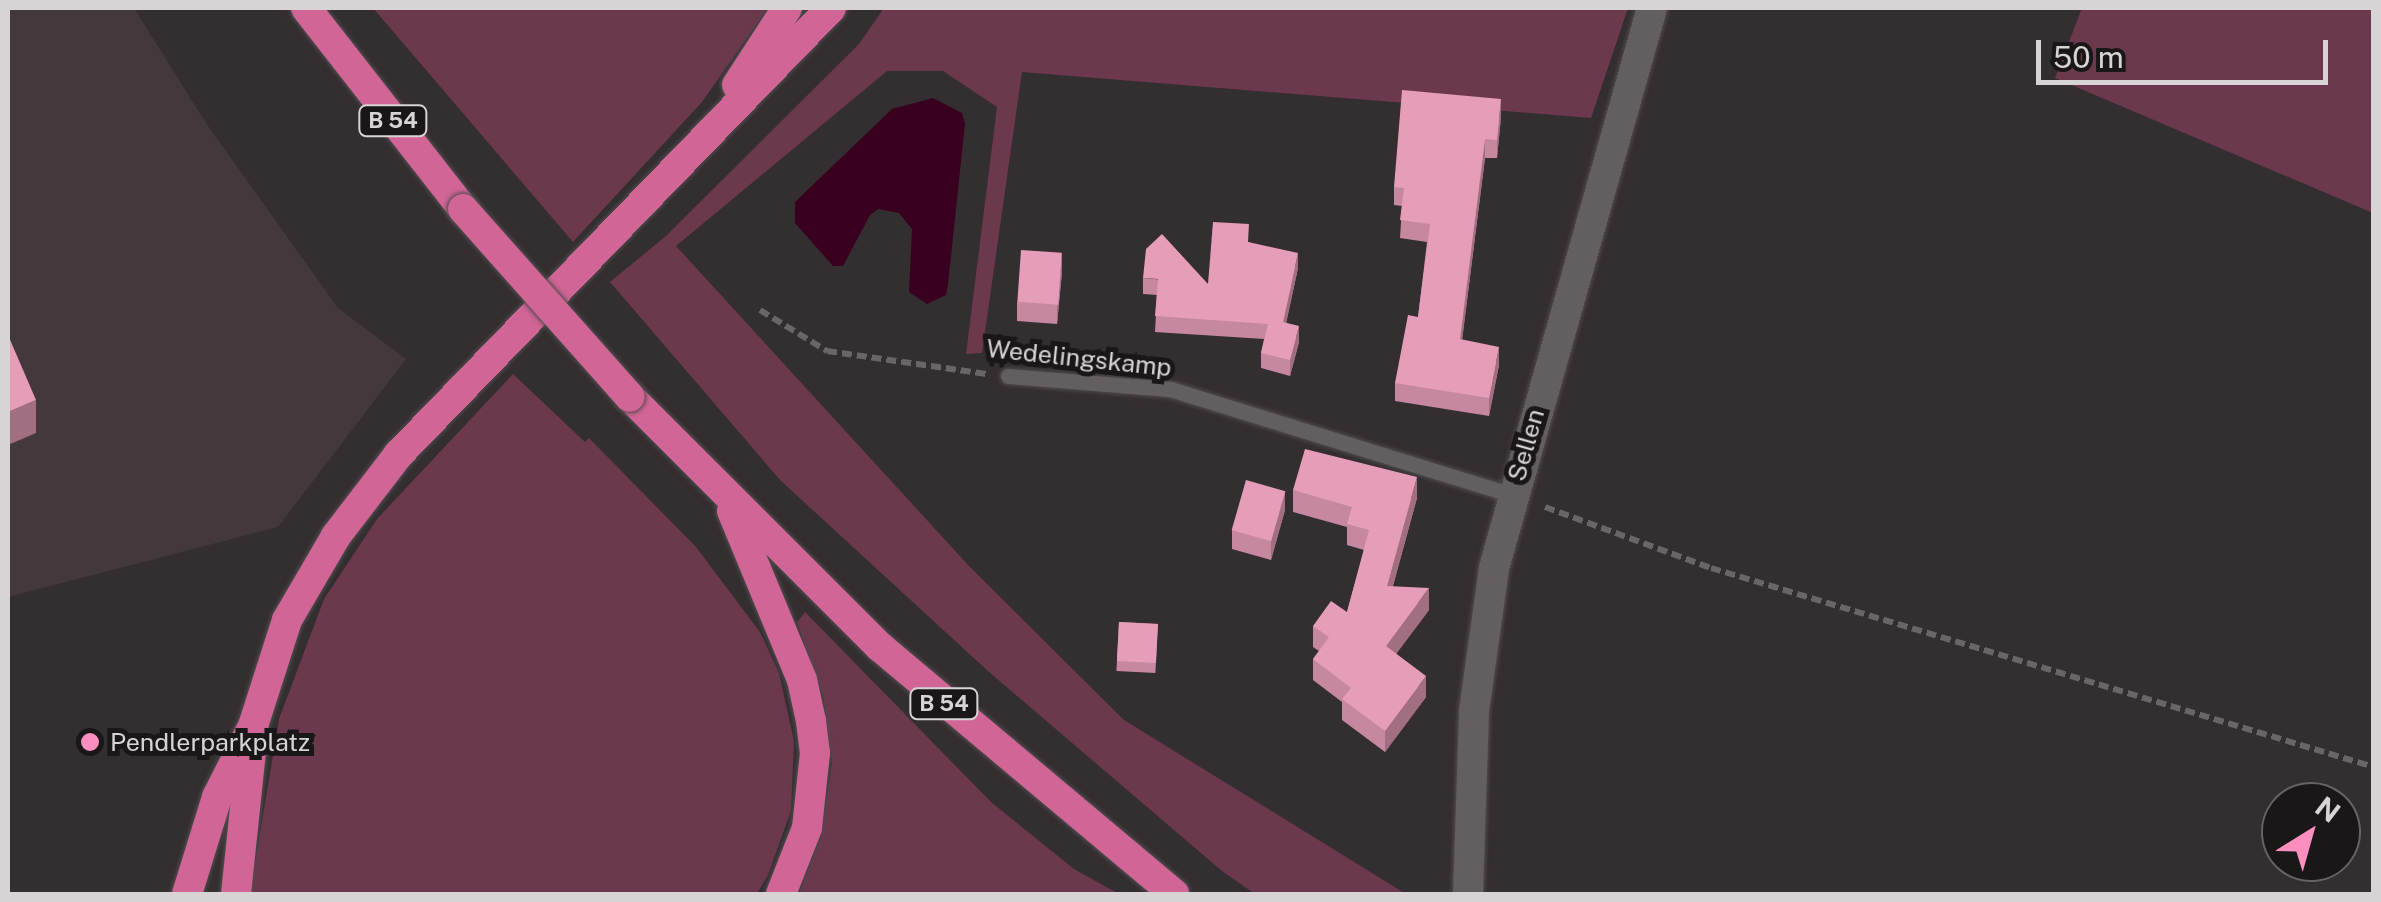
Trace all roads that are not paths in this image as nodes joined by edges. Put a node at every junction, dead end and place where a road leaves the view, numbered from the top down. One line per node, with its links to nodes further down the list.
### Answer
1 (787, 8): 5 (highway)
2 (831, 8): 5 (highway)
3 (1652, 8): 7 (street, Sellen)
4 (314, 16): 8 (highway, B 54, bridge)
5 (706, 136): 9 (highway)
6 (1008, 376): 7 (lane, Wedelingskamp)
7 (1512, 495): 14 (street, Sellen)
8 (728, 498): 12 (highway); 13 (highway, B 54)
9 (253, 726): 10 (highway); 11 (highway)
10 (187, 894)
11 (236, 894)
12 (781, 894)
13 (1174, 894)
14 (1468, 894)

